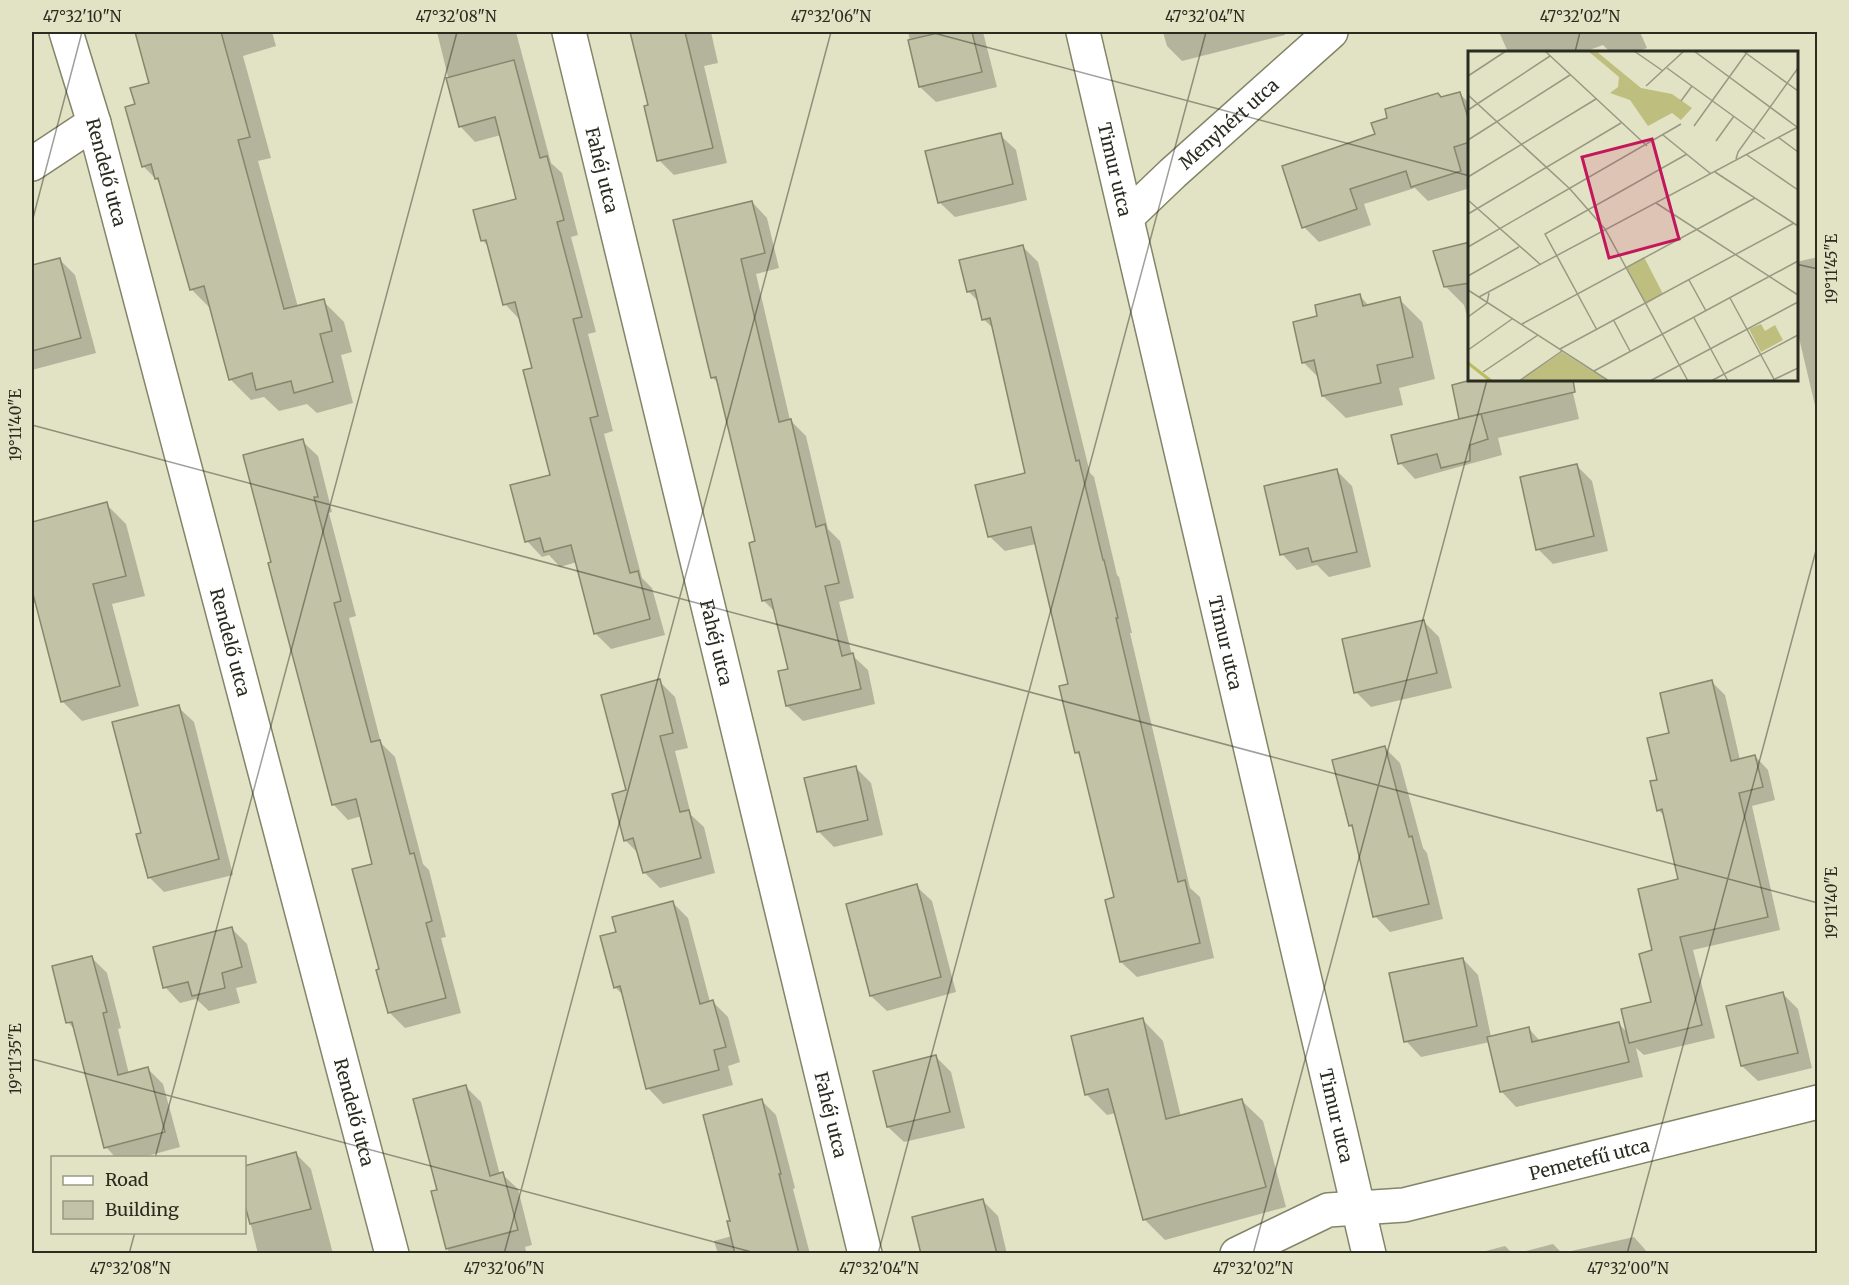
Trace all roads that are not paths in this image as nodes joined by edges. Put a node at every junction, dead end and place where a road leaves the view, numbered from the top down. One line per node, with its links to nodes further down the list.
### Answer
1 (66, 32): 5 (street, Rendelő utca)
2 (569, 32): 11 (street, Fahéj utca)
3 (1083, 32): 7 (street, Timur utca)
4 (1331, 32): 7 (street, Menyhért utca)
5 (94, 123): 6 (street); 10 (street, Rendelő utca)
6 (32, 164)
7 (1127, 217): 9 (street, Timur utca)
8 (1818, 1102): 9 (street, Pemetefű utca)
9 (1358, 1208): 12 (street, Pemetefű utca); 13 (street, Timur utca)
10 (392, 1254)
11 (865, 1254)
12 (1237, 1254)
13 (1369, 1254)

